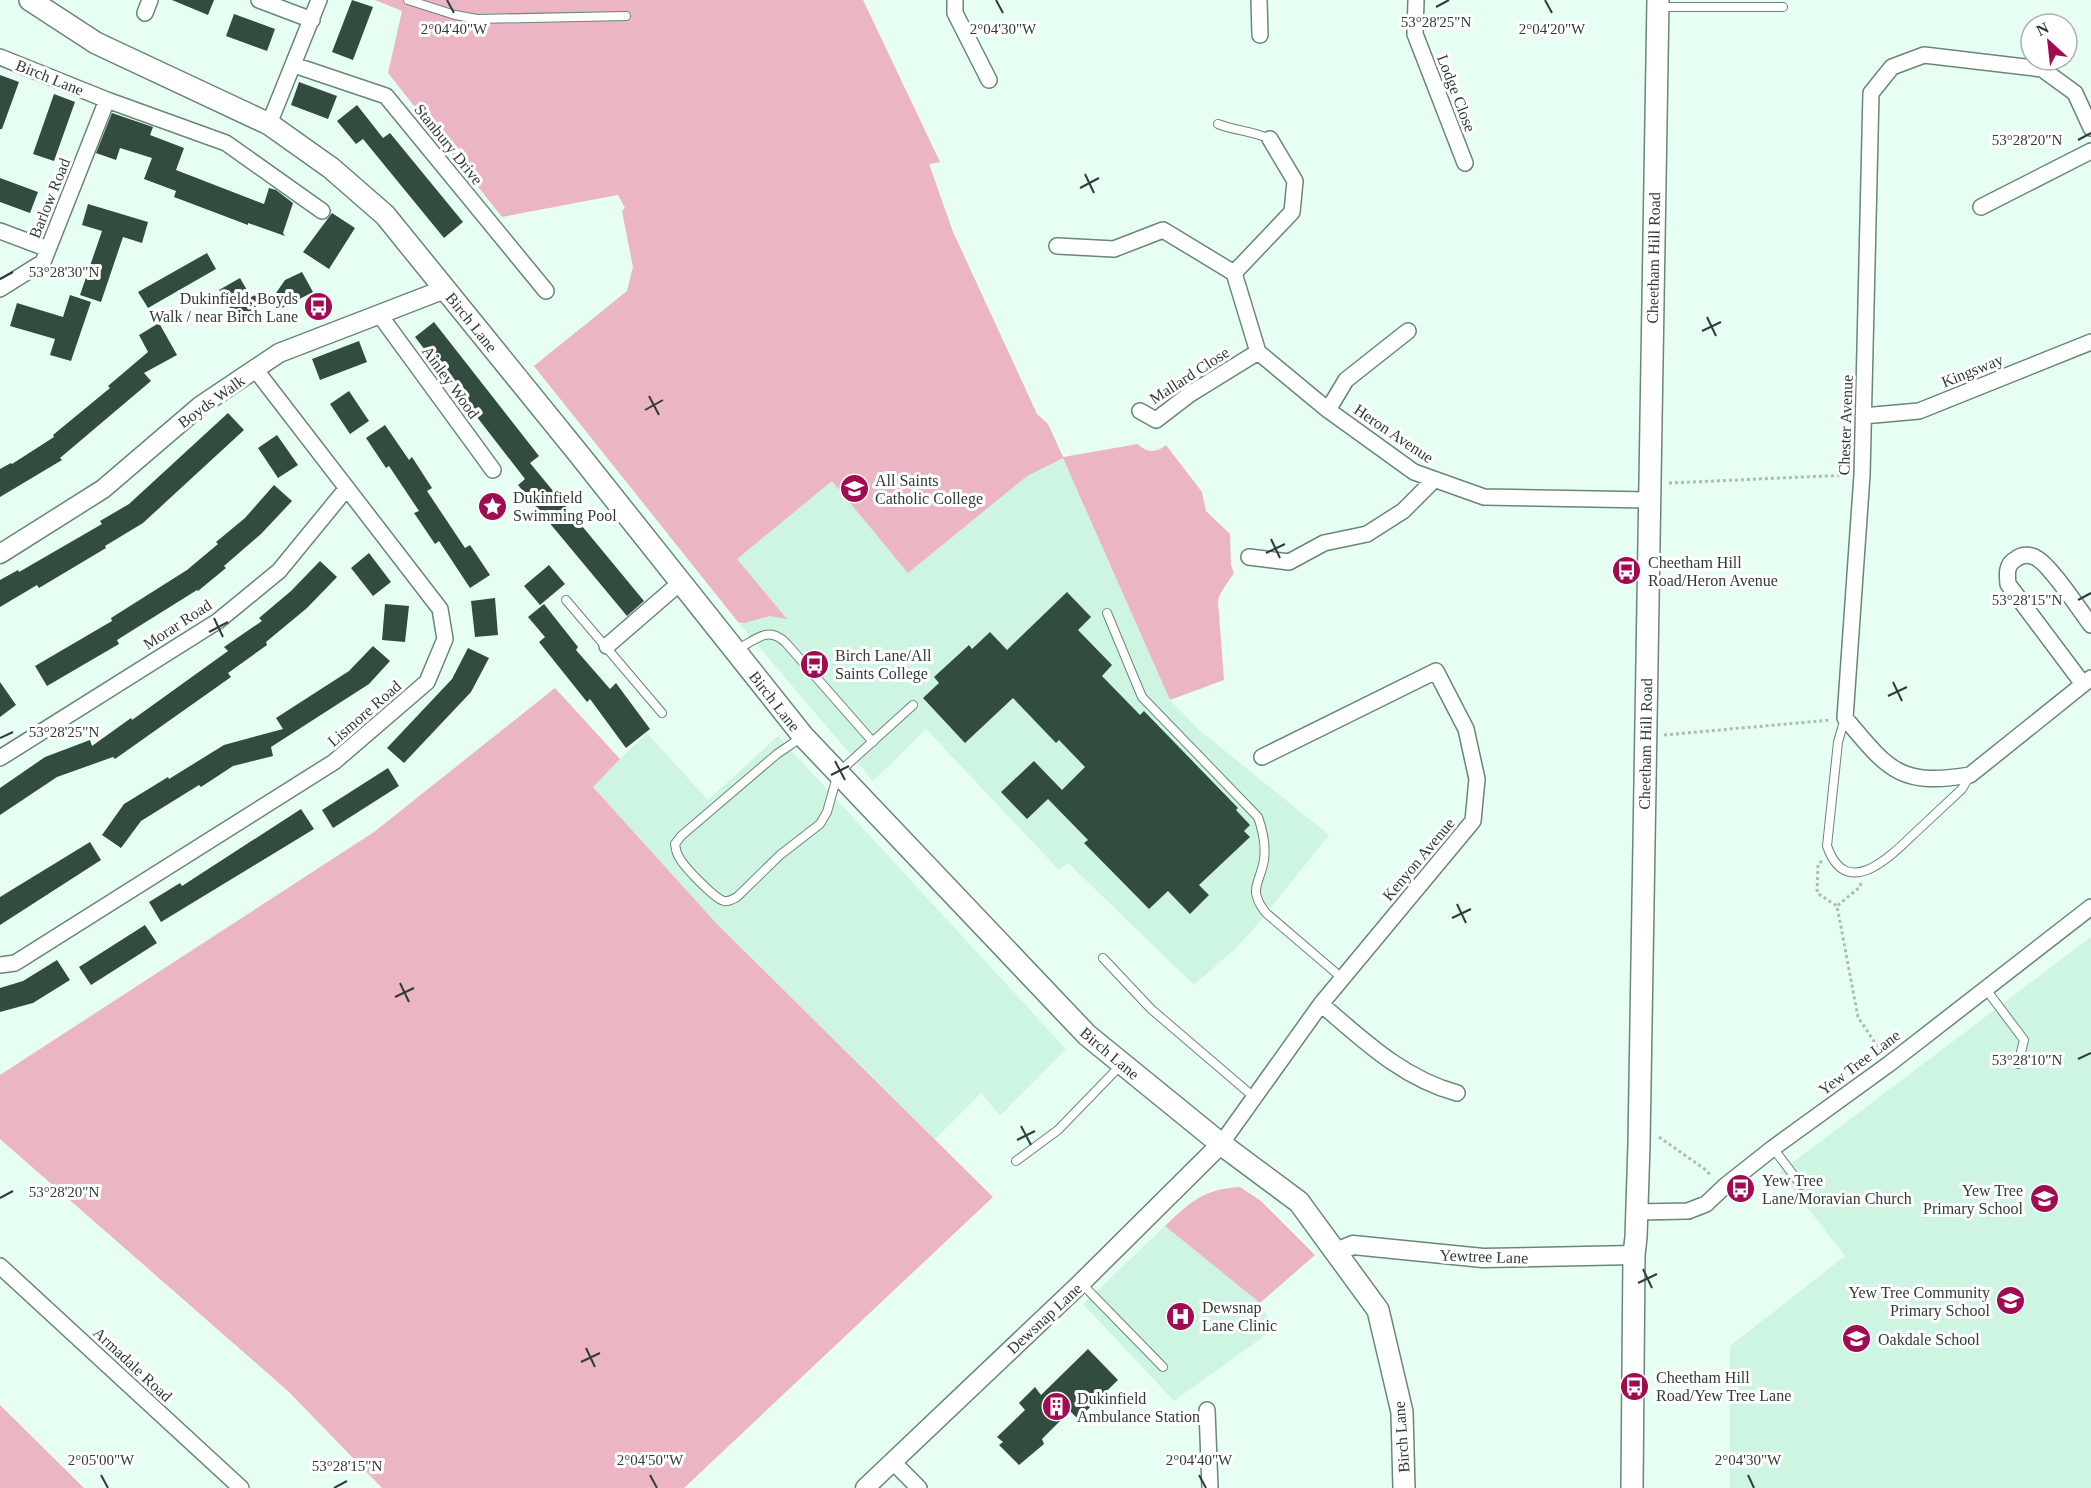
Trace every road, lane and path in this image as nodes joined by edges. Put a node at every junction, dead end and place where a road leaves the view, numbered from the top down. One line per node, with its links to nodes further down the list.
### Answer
1 (30, 0): 17 (main road, Birch Lane)
2 (259, 0): 11 (street)
3 (320, 0): 11 (street)
4 (408, 0): 10 (lane)
5 (955, 0): 15 (street)
6 (1259, 0): 12 (street)
7 (1416, 0): 22 (street, Lodge Close)
8 (1658, 4): 9 (lane); 44 (main road, Cheetham Hill Road)
9 (1783, 7)
10 (626, 16)
11 (312, 20): 14 (street)
12 (1260, 35)
13 (0, 57): 16 (street, Birch Lane)
14 (294, 65): 17 (street); 31 (street, Stanbury Drive)
15 (989, 80)
16 (107, 100): 24 (street, Birch Lane); 27 (street, Barlow Road)
17 (269, 124): 30 (main road, Birch Lane)
18 (1218, 124): 20 (lane)
19 (2091, 128): 39 (street, Chester Avenue)
20 (1270, 139): 28 (street)
21 (2091, 152): 23 (street)
22 (1465, 163)
23 (1981, 207)
24 (322, 211)
25 (0, 231): 27 (street)
26 (1057, 246): 28 (street)
27 (48, 249): 29 (street, Barlow Road)
28 (1234, 273): 35 (street)
29 (0, 289)
30 (445, 289): 32 (street, Boyds Walk); 47 (main road, Birch Lane)
31 (546, 291)
32 (379, 314): 36 (street, Boyds Walk); 40 (street, Ainley Wood)
33 (1408, 331): 37 (street)
34 (2091, 342): 39 (street, Kingsway)
35 (1258, 352): 37 (street, Heron Avenue); 38 (street, Mallard Close)
36 (255, 369): 43 (street, Lismore Road); 45 (street, Boyds Walk)
37 (1328, 410): 42 (street, Heron Avenue)
38 (1140, 411)
39 (1863, 416): 41 (street, Chester Avenue)
40 (493, 471)
41 (1862, 475): 44 (path); 56 (street, Chester Avenue)
42 (1434, 480): 44 (street, Heron Avenue); 46 (street)
43 (347, 488): 61 (street, Morar Road); 69 (street, Lismore Road)
44 (1649, 492): 58 (main road, Cheetham Hill Road)
45 (0, 554)
46 (1249, 557)
47 (681, 582): 51 (street); 52 (main road, Birch Lane)
48 (566, 600): 51 (lane)
49 (1107, 613): 70 (lane)
50 (2091, 625): 53 (street)
51 (607, 646): 55 (lane)
52 (735, 651): 57 (main road, Birch Lane); 59 (lane)
53 (2087, 681): 63 (street)
54 (913, 705): 59 (lane)
55 (662, 713)
56 (1845, 718): 58 (path); 63 (street); 64 (lane)
57 (803, 736): 62 (main road, Birch Lane); 62 (lane)
58 (1645, 737): 78 (main road, Cheetham Hill Road)
59 (873, 742): 62 (lane)
60 (1262, 757): 70 (street, Kenyon Avenue)
61 (0, 758)
62 (838, 773): 73 (main road, Birch Lane)
63 (1970, 775): 65 (lane)
64 (1830, 855): 65 (lane); 66 (path)
65 (1861, 872): 66 (path)
66 (1838, 906): 74 (path)
67 (2091, 907): 71 (street, Yew Tree Lane)
68 (1103, 958): 77 (lane)
69 (0, 965)
70 (1342, 978): 72 (street, Kenyon Avenue)
71 (1985, 988): 74 (street, Yew Tree Lane); 75 (lane)
72 (1321, 1004): 76 (street); 77 (street, Kenyon Avenue)
73 (1122, 1064): 79 (main road, Birch Lane); 81 (lane)
74 (1889, 1064): 80 (street, Yew Tree Lane)
75 (2018, 1064)
76 (1456, 1093)
77 (1255, 1098): 79 (street, Kenyon Avenue)
78 (1639, 1132): 83 (path); 84 (main road, Cheetham Hill Road)
79 (1221, 1144): 85 (main road, Birch Lane); 88 (street, Dewsnap Lane)
80 (1773, 1148): 82 (lane); 83 (street, Yew Tree Lane)
81 (1016, 1161)
82 (1801, 1185)
83 (1722, 1189): 84 (street, Yew Tree Lane)
84 (1637, 1212): 86 (main road, Cheetham Hill Road)
85 (1336, 1252): 86 (street, Yewtree Lane); 96 (main road, Birch Lane)
86 (1634, 1255): 97 (main road, Cheetham Hill Road)
87 (0, 1266): 92 (street, Armadale Road)
88 (1081, 1283): 89 (lane); 91 (street, Dewsnap Lane)
89 (1162, 1367)
90 (1208, 1410): 95 (street)
91 (892, 1461): 93 (street, Dewsnap Lane); 94 (street)
92 (241, 1488)
93 (864, 1488)
94 (919, 1488)
95 (1210, 1488)
96 (1404, 1488)
97 (1632, 1488)

